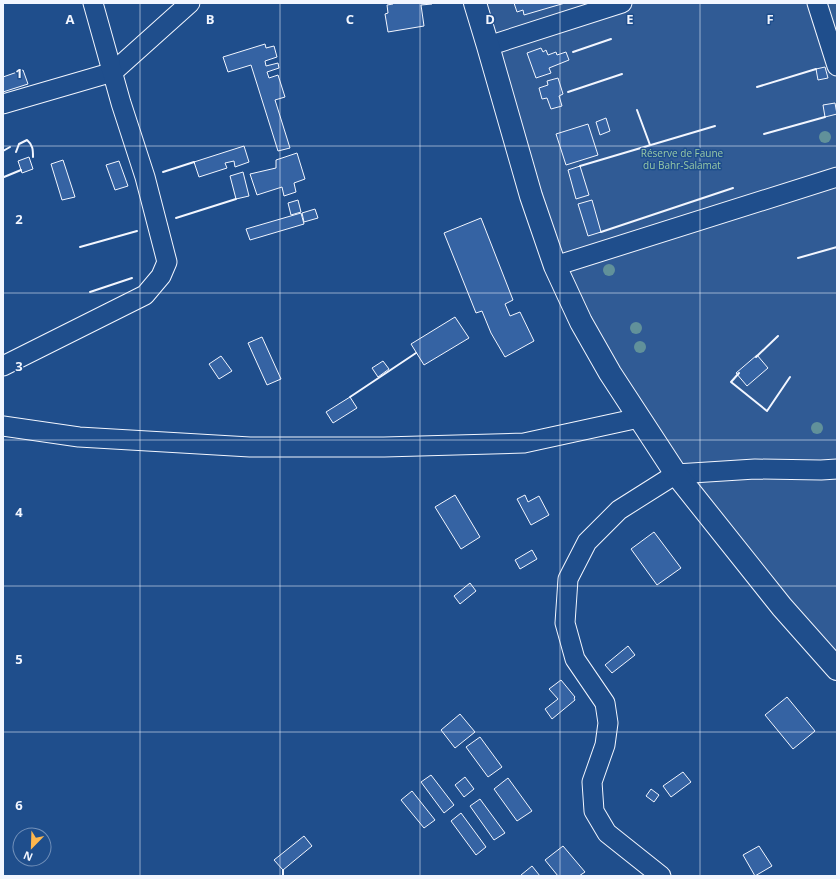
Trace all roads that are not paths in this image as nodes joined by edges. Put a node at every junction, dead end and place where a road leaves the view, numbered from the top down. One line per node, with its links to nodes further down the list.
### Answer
1 (93, 3): 8 (street)
2 (190, 3): 8 (street)
3 (474, 3): 6 (main road)
4 (622, 3): 6 (street)
5 (817, 3): 7 (street)
6 (488, 46): 11 (main road)
7 (837, 66)
8 (113, 72): 9 (street); 12 (street)
9 (3, 104)
10 (837, 177): 11 (street)
11 (555, 266): 13 (main road)
12 (3, 366)
13 (639, 418): 14 (street); 16 (main road)
14 (3, 426)
15 (837, 469): 16 (street)
16 (676, 474): 17 (main road); 18 (street)
17 (837, 669)
18 (662, 876)

